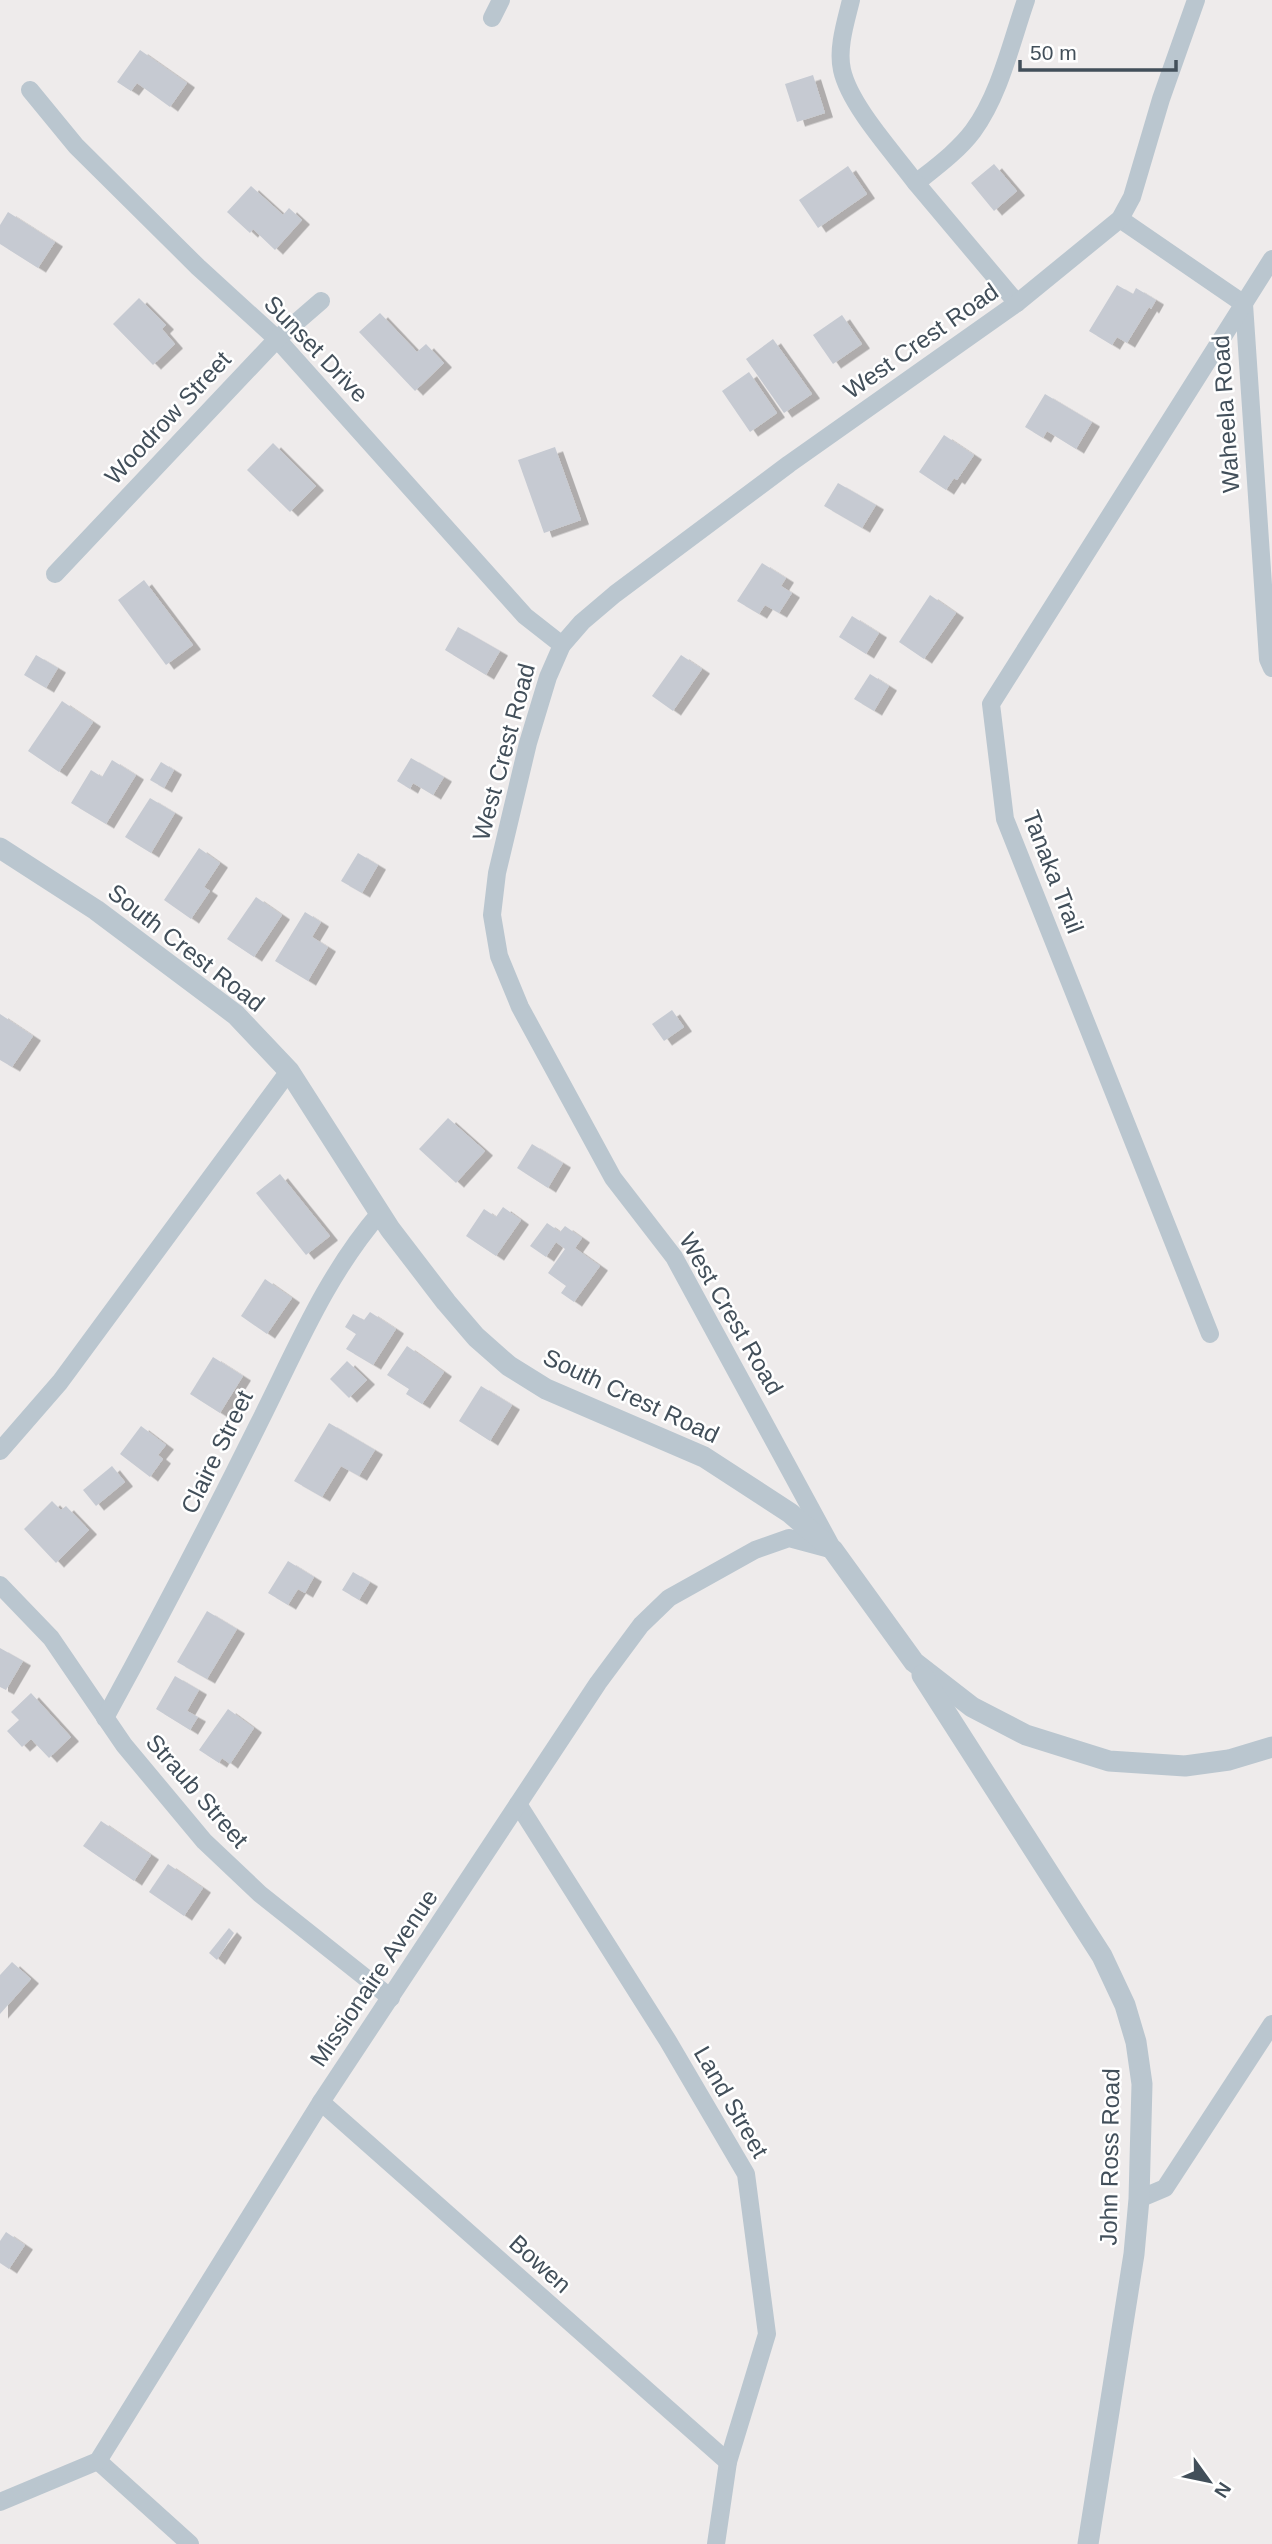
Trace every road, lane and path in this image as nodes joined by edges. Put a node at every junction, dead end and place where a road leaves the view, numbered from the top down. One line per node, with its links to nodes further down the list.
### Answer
1 (501, 0): 5 (street)
2 (851, 0): 7 (street)
3 (1026, 0): 7 (street)
4 (1196, 0): 8 (street, West Crest Road)
5 (492, 18)
6 (30, 90): 13 (street, Sunset Drive)
7 (916, 183): 11 (street)
8 (1121, 219): 11 (street, West Crest Road); 12 (street, Waheela Road)
9 (1272, 258): 12 (street, Tanaka Trail)
10 (321, 301): 13 (street, Woodrow Street)
11 (1017, 303): 15 (street, West Crest Road)
12 (1244, 304): 16 (street, Waheela Road); 20 (street, Tanaka Trail)
13 (277, 339): 14 (street, Woodrow Street); 15 (street, Sunset Drive)
14 (55, 575)
15 (562, 645): 22 (street, West Crest Road)
16 (1272, 668)
17 (0, 848): 18 (street, South Crest Road)
18 (289, 1071): 19 (street, South Crest Road); 21 (street)
19 (380, 1213): 22 (street, South Crest Road); 25 (street, Claire Street)
20 (1210, 1334)
21 (0, 1451)
22 (833, 1550): 24 (street, South Crest Road); 27 (street, Missionaire Avenue)
23 (0, 1585): 25 (street, Straub Street)
24 (914, 1662): 26 (street, South Crest Road); 31 (street, John Ross Road)
25 (105, 1718): 28 (street, Straub Street)
26 (1272, 1747)
27 (518, 1804): 28 (street, Missionaire Avenue); 33 (street, Land Street)
28 (391, 1998): 30 (street, Missionaire Avenue)
29 (1272, 2024): 31 (street)
30 (321, 2102): 32 (street, Missionaire Avenue); 33 (street, Bowen)
31 (1139, 2199): 37 (street, John Ross Road)
32 (97, 2460): 34 (street); 35 (street)
33 (728, 2462): 36 (street, Land Street)
34 (0, 2502)
35 (190, 2544)
36 (716, 2544)
37 (1088, 2544)

